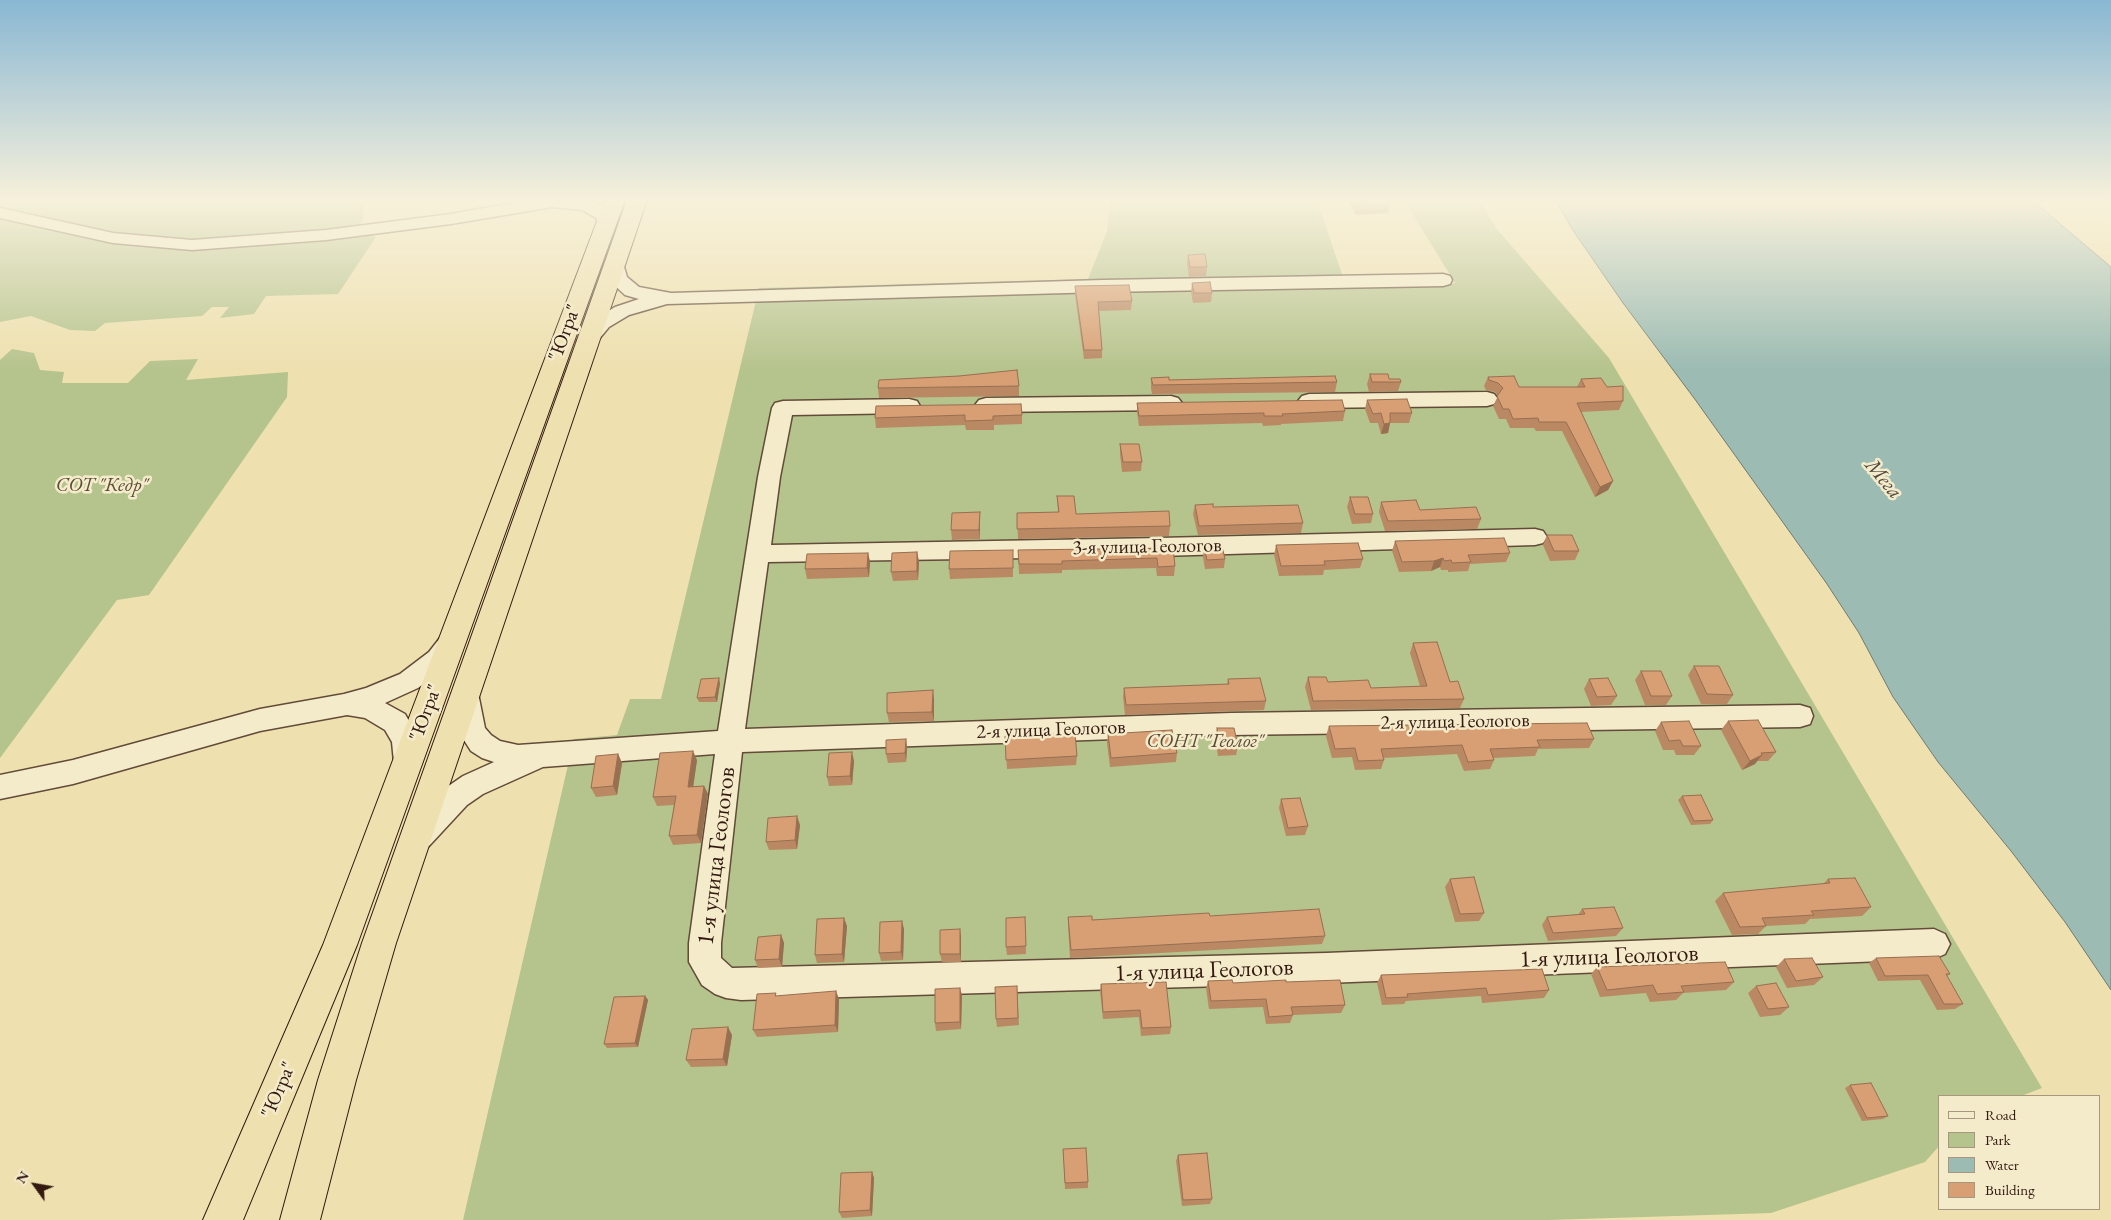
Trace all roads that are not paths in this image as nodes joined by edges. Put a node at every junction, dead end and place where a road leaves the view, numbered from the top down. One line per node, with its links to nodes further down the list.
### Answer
1 (593, 257): 14 (highway, "Югра")
2 (617, 257): 3 (highway, "Югра")
3 (615, 264): 5 (street); 6 (highway, "Югра")
4 (1443, 280): 5 (street)
5 (671, 298): 6 (street)
6 (587, 341): 15 (highway, "Югра")
7 (1488, 399): 8 (street)
8 (1290, 402)
9 (1191, 403): 11 (street)
10 (932, 406): 13 (street, 1-я улица Геологов)
11 (962, 406)
12 (1536, 537): 13 (street, 3-я улица Геологов)
13 (758, 554): 18 (street, 1-я улица Геологов)
14 (452, 641): 16 (street); 20 (highway, "Югра")
15 (465, 693): 19 (street); 22 (highway, "Югра")
16 (344, 705): 20 (street); 21 (street)
17 (1800, 716): 18 (street, 2-я улица Геологов)
18 (730, 741): 19 (street, 2-я улица Геологов); 23 (street, 1-я улица Геологов)
19 (544, 756): 22 (street)
20 (408, 762): 24 (highway, "Югра")
21 (0, 787)
22 (413, 844): 25 (highway, "Югра")
23 (1934, 944)
24 (223, 1220)
25 (300, 1220)

